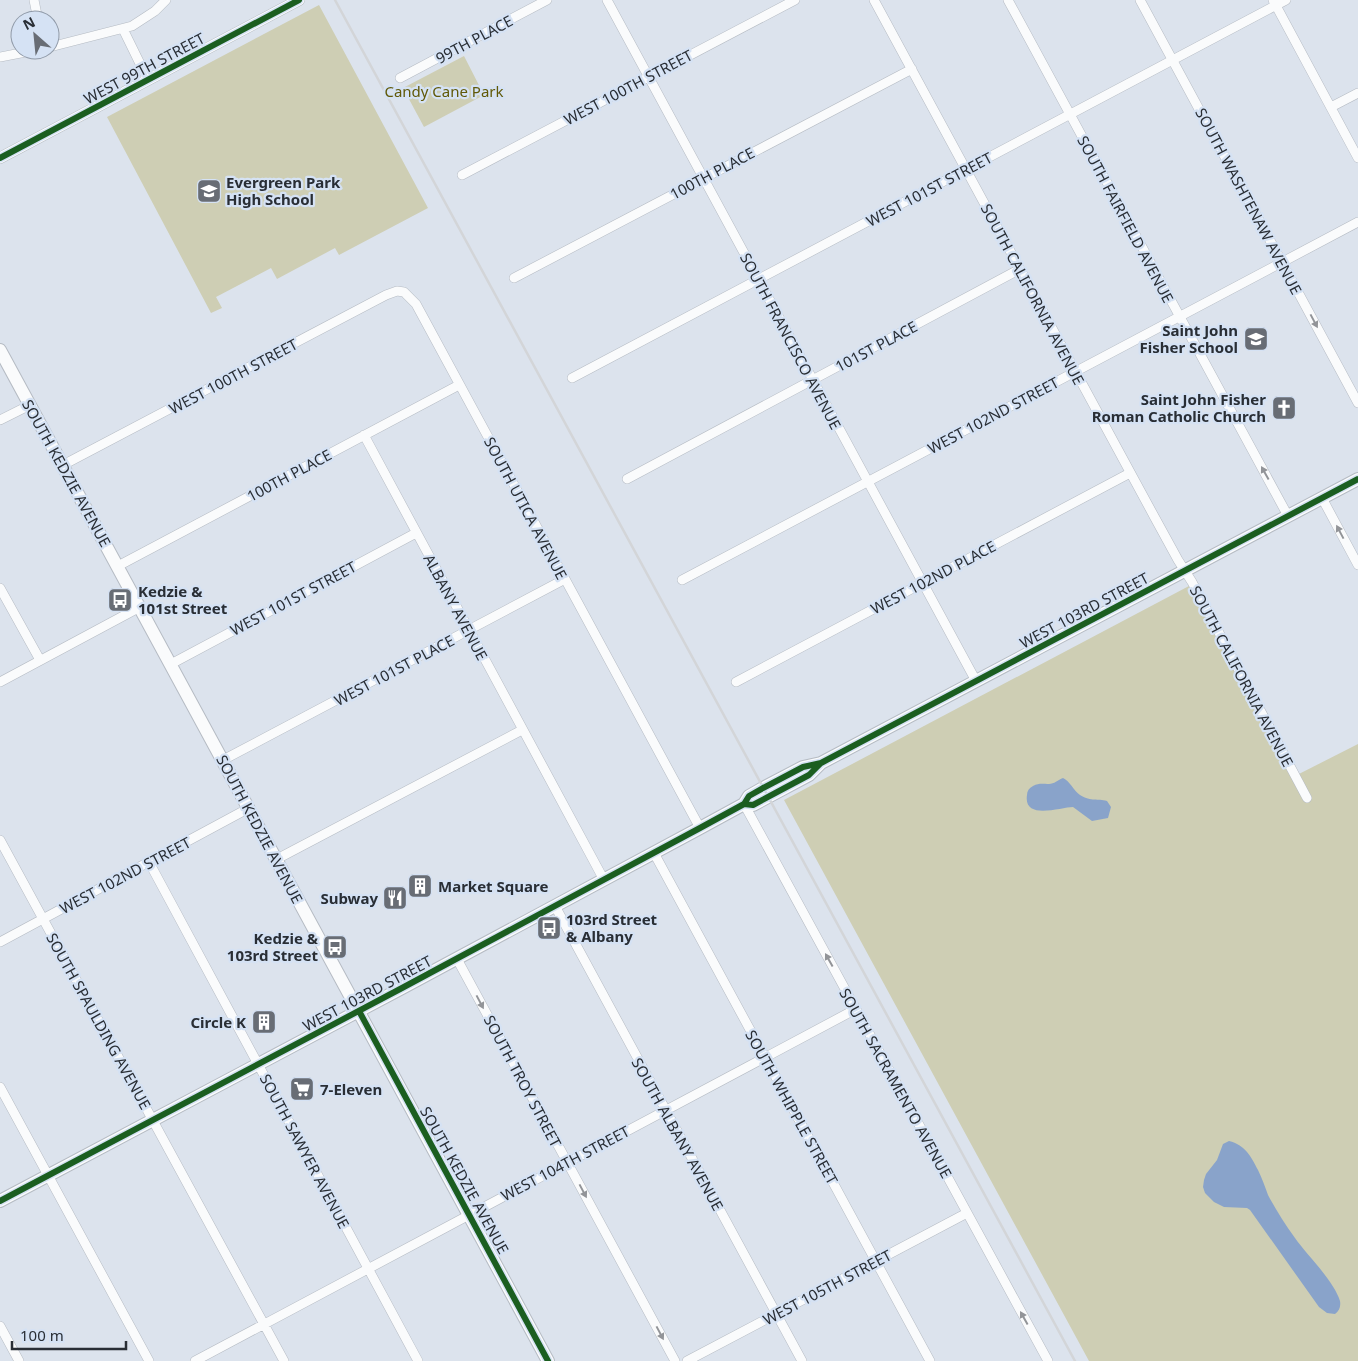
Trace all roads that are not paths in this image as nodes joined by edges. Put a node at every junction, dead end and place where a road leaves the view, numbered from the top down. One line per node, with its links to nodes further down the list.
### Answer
1 (166, 0): 11 (street)
2 (299, 0): 17 (street, WEST 99TH STREET)
3 (547, 0): 16 (street, 99TH PLACE)
4 (607, 0): 15 (street, SOUTH FRANCISCO AVENUE)
5 (794, 0): 15 (street, WEST 100TH STREET)
6 (874, 0): 14 (street, SOUTH CALIFORNIA AVENUE)
7 (1008, 0): 20 (street, SOUTH FAIRFIELD AVENUE)
8 (1140, 0): 13 (street, SOUTH WASHTENAW AVENUE)
9 (1286, 0): 10 (street, WEST 101ST STREET)
10 (1274, 3): 13 (street, WEST 101ST STREET); 19 (street)
11 (123, 30): 12 (street); 17 (street)
12 (60, 45)
13 (1173, 60): 20 (street, WEST 101ST STREET); 27 (street, SOUTH WASHTENAW AVENUE)
14 (912, 69): 23 (street, SOUTH CALIFORNIA AVENUE); 25 (street, 100TH PLACE)
15 (649, 77): 24 (street, WEST 100TH STREET); 25 (street, SOUTH FRANCISCO AVENUE)
16 (400, 78)
17 (148, 80): 21 (street, WEST 99TH STREET)
18 (1358, 93): 19 (street)
19 (1331, 107): 22 (street)
20 (1070, 114): 23 (street, WEST 101ST STREET); 32 (street, SOUTH FAIRFIELD AVENUE)
21 (0, 158)
22 (1358, 158)
23 (966, 169): 28 (street, SOUTH CALIFORNIA AVENUE); 30 (street, WEST 101ST STREET)
24 (462, 175)
25 (703, 177): 29 (street, 100TH PLACE); 30 (street, SOUTH FRANCISCO AVENUE)
26 (1358, 222): 27 (street, WEST 102ND STREET)
27 (1282, 263): 32 (street, WEST 102ND STREET); 38 (street, SOUTH WASHTENAW AVENUE, one-way to 38)
28 (1020, 269): 34 (street, SOUTH CALIFORNIA AVENUE); 36 (street, 101ST PLACE)
29 (514, 278)
30 (758, 279): 35 (street, WEST 101ST STREET); 36 (street, SOUTH FRANCISCO AVENUE)
31 (404, 292): 37 (street, SOUTH UTICA AVENUE); 42 (street, WEST 100TH STREET)
32 (1179, 317): 34 (street, WEST 102ND STREET); 48 (street, SOUTH FAIRFIELD AVENUE, one-way to 32)
33 (0, 350): 39 (main road, SOUTH KEDZIE AVENUE)
34 (1076, 372): 43 (street, SOUTH CALIFORNIA AVENUE); 46 (street, WEST 102ND STREET)
35 (572, 378)
36 (813, 380): 44 (street, 101ST PLACE); 46 (street, SOUTH FRANCISCO AVENUE)
37 (460, 385): 41 (street, 100TH PLACE); 53 (street, SOUTH UTICA AVENUE)
38 (1358, 403)
39 (30, 405): 40 (street); 42 (main road, SOUTH KEDZIE AVENUE)
40 (0, 420)
41 (364, 435): 49 (street, ALBANY AVENUE); 51 (street, 100TH PLACE)
42 (63, 465): 51 (main road, SOUTH KEDZIE AVENUE)
43 (1130, 473): 52 (street, SOUTH CALIFORNIA AVENUE); 55 (street, WEST 102ND PLACE)
44 (627, 479)
45 (1358, 479): 47 (main road, WEST 103RD STREET)
46 (868, 482): 54 (street, WEST 102ND STREET); 55 (street, SOUTH FRANCISCO AVENUE)
47 (1322, 498): 48 (main road, WEST 103RD STREET); 50 (street, one-way to 47)
48 (1288, 516): 52 (main road, WEST 103RD STREET)
49 (416, 533): 58 (street, ALBANY AVENUE); 60 (street, WEST 101ST STREET)
50 (1358, 565)
51 (118, 566): 57 (main road, SOUTH KEDZIE AVENUE)
52 (1184, 571): 61 (main road, WEST 103RD STREET); 66 (street, SOUTH CALIFORNIA AVENUE)
53 (565, 579): 58 (street, WEST 101ST PLACE); 69 (street, SOUTH UTICA AVENUE)
54 (682, 580)
55 (922, 583): 61 (street, SOUTH FRANCISCO AVENUE); 63 (street, WEST 102ND PLACE)
56 (0, 588): 59 (street)
57 (140, 607): 59 (street); 60 (main road, SOUTH KEDZIE AVENUE)
58 (468, 630): 64 (street, ALBANY AVENUE); 65 (street, WEST 101ST PLACE)
59 (40, 660): 62 (street)
60 (170, 664): 65 (main road, SOUTH KEDZIE AVENUE)
61 (976, 681): 67 (main road, WEST 103RD STREET)
62 (0, 682)
63 (736, 682)
64 (522, 730): 72 (street); 74 (street, ALBANY AVENUE)
65 (223, 760): 68 (main road, SOUTH KEDZIE AVENUE)
66 (1307, 798)
67 (744, 804): 69 (main road, WEST 103RD STREET); 79 (street, SOUTH SACRAMENTO AVENUE, one-way to 67)
68 (249, 808): 72 (main road, SOUTH KEDZIE AVENUE); 73 (street, WEST 102ND STREET)
69 (700, 828): 71 (main road, WEST 103RD STREET)
70 (0, 840): 76 (street, SOUTH SPAULDING AVENUE)
71 (654, 853): 74 (main road, WEST 103RD STREET); 81 (street, SOUTH WHIPPLE STREET)
72 (277, 859): 80 (main road, SOUTH KEDZIE AVENUE)
73 (149, 862): 76 (street, WEST 102ND STREET); 82 (street, SOUTH SAWYER AVENUE)
74 (604, 880): 75 (main road, WEST 103RD STREET)
75 (555, 906): 78 (main road, WEST 103RD STREET); 84 (street, SOUTH ALBANY AVENUE)
76 (43, 919): 77 (street, WEST 102ND STREET); 85 (street, SOUTH SPAULDING AVENUE)
77 (0, 942)
78 (457, 959): 80 (main road, WEST 103RD STREET); 86 (street, SOUTH TROY STREET, one-way to 86)
79 (856, 1009): 81 (street, WEST 104TH STREET); 89 (street, SOUTH SACRAMENTO AVENUE)
80 (359, 1011): 82 (main road, WEST 103RD STREET); 90 (main road, SOUTH KEDZIE AVENUE)
81 (765, 1057): 84 (street, WEST 104TH STREET); 91 (street, SOUTH WHIPPLE STREET)
82 (258, 1064): 85 (main road, WEST 103RD STREET); 92 (street, SOUTH SAWYER AVENUE)
83 (0, 1087): 87 (street)
84 (664, 1110): 86 (street, WEST 104TH STREET); 93 (street, SOUTH ALBANY AVENUE)
85 (153, 1120): 87 (main road, WEST 103RD STREET); 94 (street, SOUTH SPAULDING AVENUE)
86 (567, 1162): 90 (street, WEST 104TH STREET); 102 (street, SOUTH TROY STREET, one-way to 102)
87 (48, 1175): 88 (main road, WEST 103RD STREET); 97 (street)
88 (0, 1201)
89 (967, 1213): 91 (street, WEST 105TH STREET); 106 (street, SOUTH SACRAMENTO AVENUE, one-way to 89)
90 (469, 1214): 92 (street, WEST 104TH STREET); 101 (main road, SOUTH KEDZIE AVENUE)
91 (876, 1261): 93 (street, WEST 105TH STREET); 105 (street, SOUTH WHIPPLE STREET)
92 (368, 1268): 94 (street, WEST 104TH STREET); 100 (street, SOUTH SAWYER AVENUE)
93 (776, 1314): 103 (street, WEST 105TH STREET); 104 (street, SOUTH ALBANY AVENUE)
94 (264, 1324): 98 (street, WEST 104TH STREET); 99 (street, SOUTH SPAULDING AVENUE)
95 (0, 1326): 96 (street)
96 (19, 1361)
97 (149, 1361)
98 (195, 1361)
99 (284, 1361)
100 (418, 1361)
101 (548, 1361)
102 (675, 1361)
103 (687, 1361)
104 (802, 1361)
105 (930, 1361)
106 (1048, 1361)

